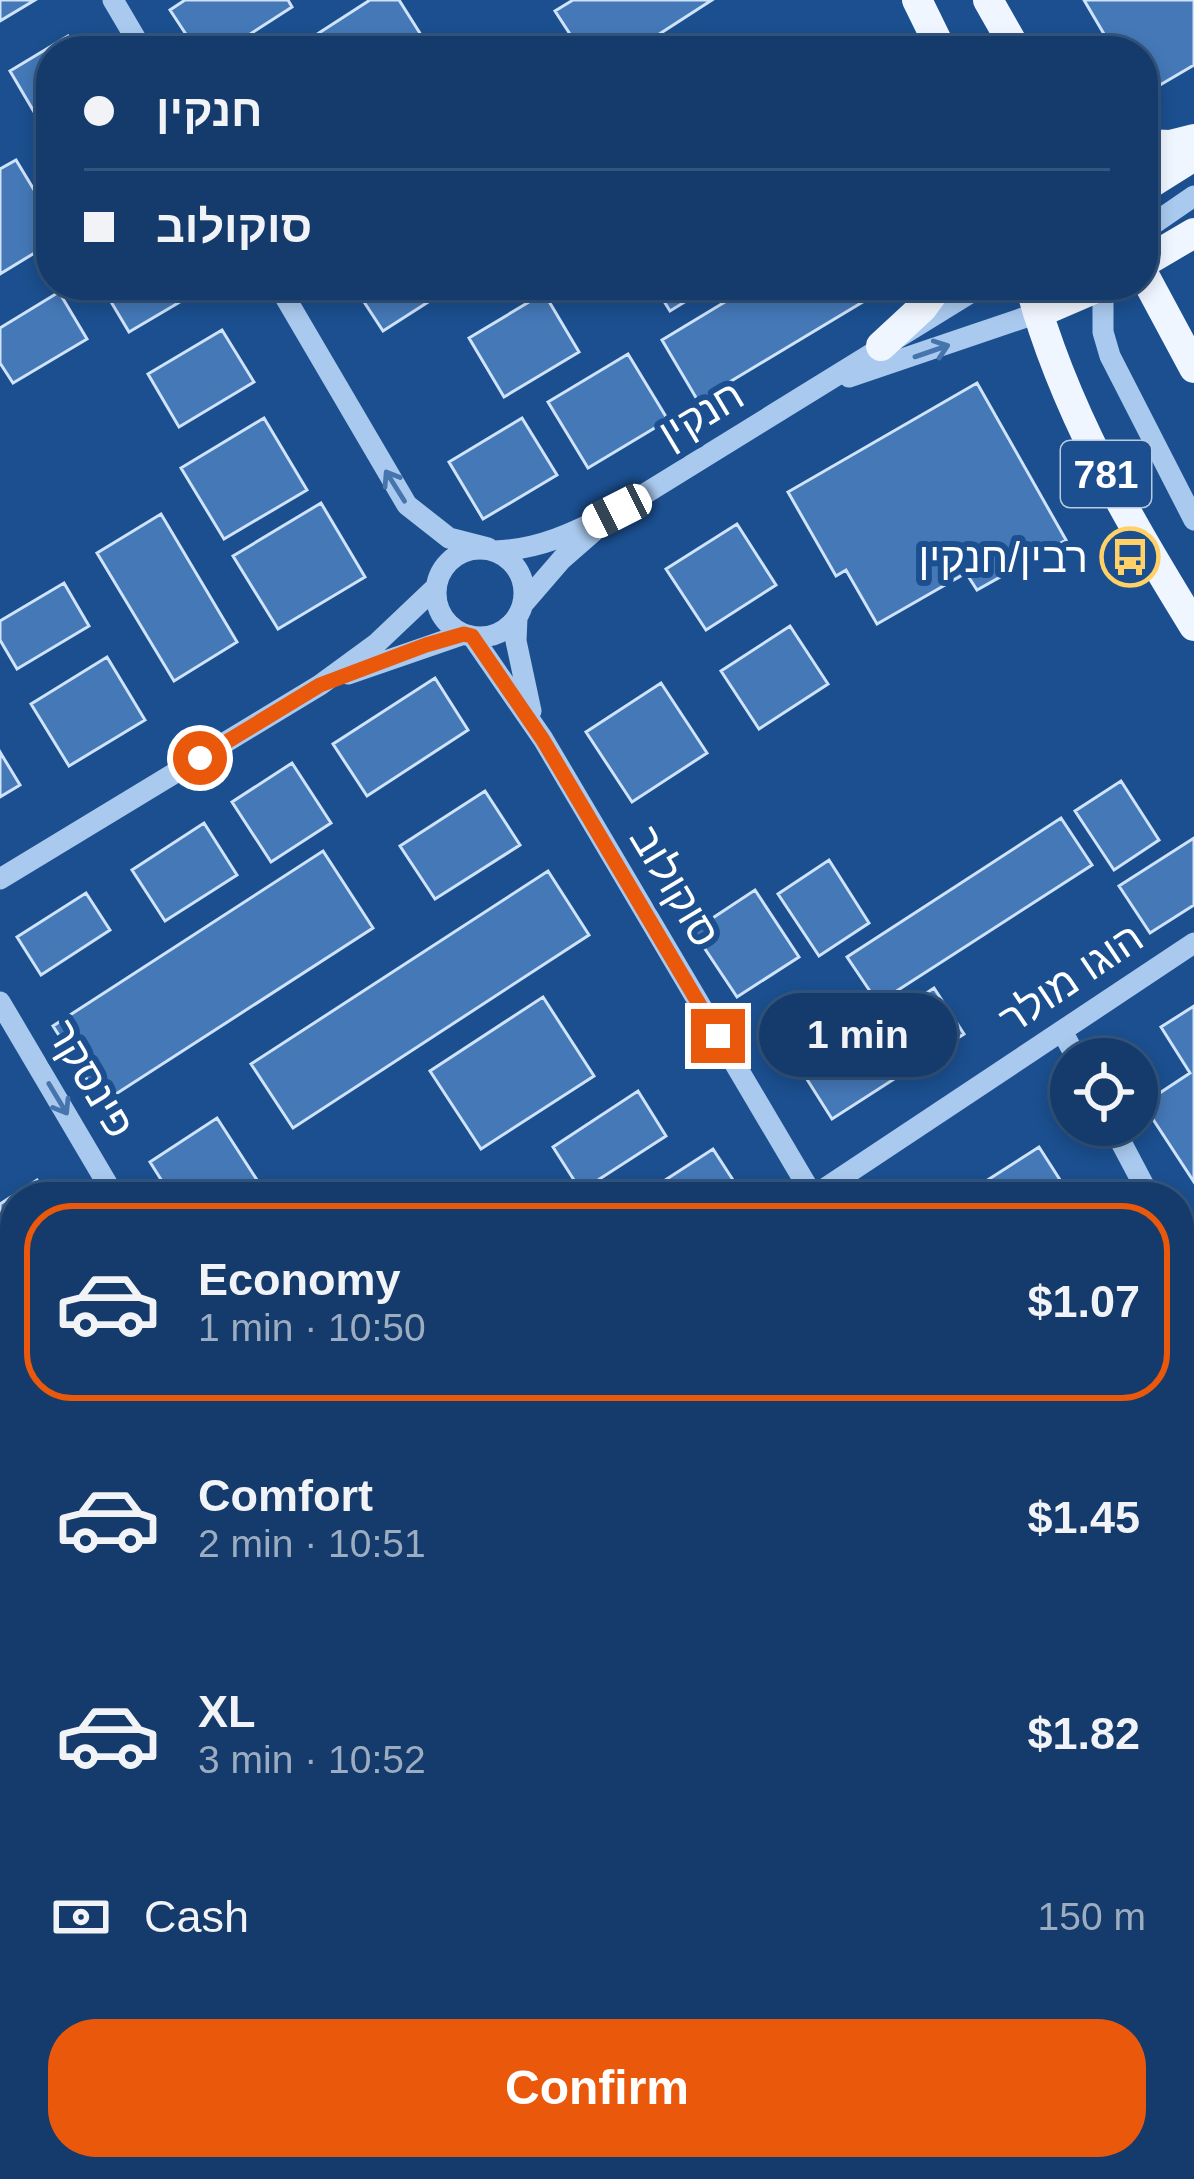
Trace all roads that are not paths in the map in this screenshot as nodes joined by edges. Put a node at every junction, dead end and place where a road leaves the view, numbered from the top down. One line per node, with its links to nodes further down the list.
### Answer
1 (113, 0): 4 (street)
2 (988, 0): 6 (main road)
3 (920, 6): 5 (main road)
4 (134, 36)
5 (932, 36)
6 (1008, 36)
7 (1194, 139): 8 (main road)
8 (1158, 145)
9 (1194, 156): 10 (main road)
10 (1158, 179)
11 (1194, 196): 12 (street)
12 (1158, 221)
13 (1194, 233): 14 (main road)
14 (1158, 254)
15 (287, 300): 27 (street, one-way to 15)
16 (928, 300): 22 (main road)
17 (958, 300): 22 (street, חנקין)
18 (1032, 300): 24 (street, חנקין, one-way to 18)
19 (1034, 300): 30 (main road, 781)
20 (1103, 300): 26 (street)
21 (1157, 300): 23 (main road)
22 (881, 346): 24 (street, חנקין)
23 (1194, 368)
24 (826, 384): 25 (street, חנקין)
25 (617, 511): 27 (street, חנקין); 29 (street, חנקין)
26 (1194, 520)
27 (491, 549): 28 (street); 29 (street)
28 (436, 588): 31 (street); 32 (street)
29 (520, 611): 31 (street); 33 (street, סוקולוב)
30 (1194, 626)
31 (468, 635): 32 (street); 33 (street, סוקולוב)
32 (320, 685): 34 (street)
33 (543, 740): 41 (street, סוקולוב)
34 (0, 880)
35 (1194, 944): 37 (street, הוגו מולר)
36 (0, 1001): 40 (street, פינסקר, one-way to 40)
37 (1062, 1031): 38 (street); 42 (street, הוגו מולר)
38 (1066, 1038)
39 (1123, 1146): 43 (street)
40 (107, 1182)
41 (804, 1182)
42 (836, 1182)
43 (1142, 1182)

